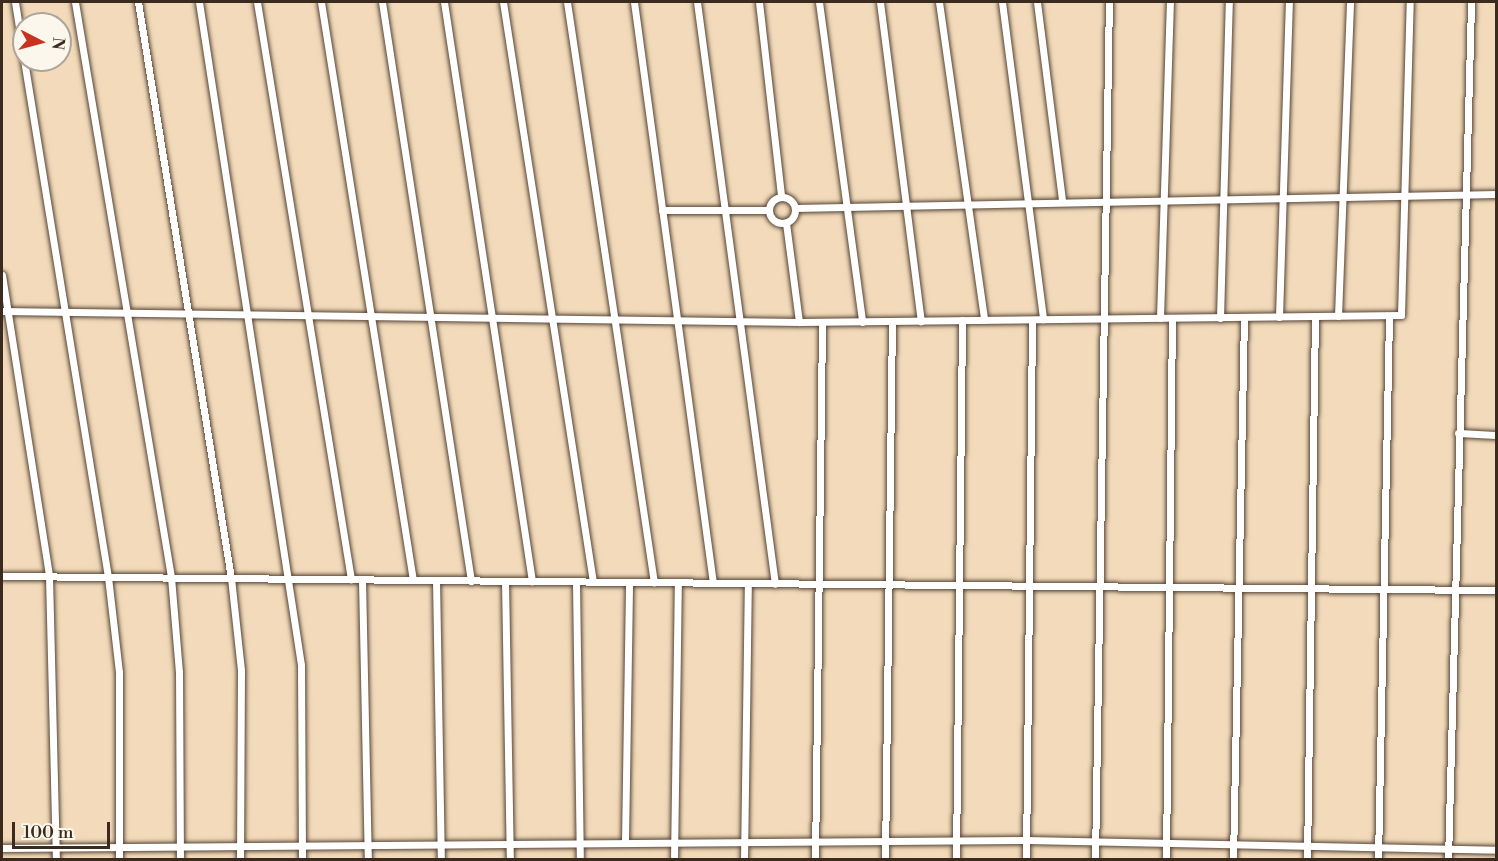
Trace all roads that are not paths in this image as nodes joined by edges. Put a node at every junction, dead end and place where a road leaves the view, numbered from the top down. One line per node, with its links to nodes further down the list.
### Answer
1 (75, 2): 48 (street)
2 (138, 2): 49 (street)
3 (199, 2): 51 (street)
4 (257, 2): 54 (street)
5 (321, 2): 57 (street)
6 (382, 2): 58 (street)
7 (444, 2): 62 (street)
8 (503, 2): 64 (street)
9 (567, 2): 65 (street)
10 (634, 2): 41 (street)
11 (697, 2): 42 (street)
12 (759, 2): 29 (street)
13 (819, 2): 39 (street)
14 (880, 2): 38 (street)
15 (939, 2): 37 (street)
16 (1002, 2): 36 (street)
17 (1037, 2): 34 (street)
18 (1109, 2): 35 (street)
19 (1170, 2): 33 (street)
20 (1230, 2): 32 (street)
21 (1289, 2): 31 (street)
22 (1350, 2): 30 (street)
23 (1410, 2): 27 (street)
24 (1471, 2): 28 (street)
25 (26, 72): 47 (street)
26 (1497, 194): 28 (street)
27 (1406, 195): 28 (street); 30 (street); 50 (street)
28 (1467, 195): 77 (street)
29 (781, 196): 40 (street); 43 (street)
30 (1343, 196): 31 (street); 53 (street)
31 (1283, 197): 32 (street); 56 (street)
32 (1224, 198): 33 (street); 61 (street)
33 (1163, 199): 35 (street); 59 (street)
34 (1062, 201): 35 (street); 36 (street)
35 (1102, 201): 63 (street)
36 (1028, 202): 37 (street); 69 (street)
37 (968, 204): 38 (street); 67 (street)
38 (906, 205): 39 (street); 72 (street)
39 (846, 206): 40 (street); 76 (street)
40 (795, 208): 44 (street)
41 (662, 210): 42 (street); 70 (street)
42 (725, 210): 43 (street); 73 (street)
43 (769, 210): 44 (street)
44 (786, 223): 74 (street)
45 (2, 275): 46 (street)
46 (4, 311): 47 (street); 80 (street)
47 (64, 312): 48 (street); 81 (street)
48 (127, 314): 49 (street); 82 (street)
49 (187, 315): 51 (street); 83 (street)
50 (1389, 315): 53 (street); 108 (street)
51 (249, 316): 54 (street); 84 (street)
52 (1315, 316): 53 (street); 56 (street); 107 (street)
53 (1338, 316)
54 (309, 317): 57 (street); 85 (street)
55 (1244, 317): 56 (street); 61 (street); 106 (street)
56 (1280, 317)
57 (371, 318): 58 (street); 87 (street)
58 (430, 318): 62 (street); 89 (street)
59 (1160, 318): 60 (street); 63 (street)
60 (1172, 318): 61 (street); 105 (street)
61 (1220, 318)
62 (491, 319): 64 (street); 91 (street)
63 (1100, 319): 69 (street); 104 (street)
64 (552, 320): 65 (street); 93 (street)
65 (615, 320): 70 (street); 95 (street)
66 (962, 320): 67 (street); 72 (street); 102 (street)
67 (984, 320): 68 (street)
68 (1032, 320): 69 (street); 103 (street)
69 (1043, 320)
70 (677, 321): 73 (street); 97 (street)
71 (892, 321): 72 (street); 76 (street); 101 (street)
72 (921, 321)
73 (740, 322): 74 (street); 99 (street)
74 (799, 322): 75 (street)
75 (822, 322): 76 (street); 100 (street)
76 (862, 322)
77 (1458, 433): 78 (street); 109 (street)
78 (1497, 435)
79 (2, 576): 80 (street)
80 (49, 576): 81 (street); 126 (street)
81 (108, 577): 82 (street); 127 (street)
82 (171, 578): 83 (street); 131 (street)
83 (231, 578): 84 (street); 128 (street)
84 (290, 579): 85 (street); 129 (street)
85 (351, 579): 86 (street)
86 (362, 580): 87 (street); 130 (street)
87 (413, 580): 88 (street)
88 (436, 580): 89 (street); 123 (street)
89 (471, 581): 90 (street)
90 (505, 581): 91 (street); 120 (street)
91 (532, 581): 92 (street)
92 (576, 582): 93 (street); 115 (street)
93 (594, 582): 94 (street)
94 (628, 582): 95 (street); 113 (street)
95 (654, 583): 96 (street)
96 (678, 583): 97 (street); 116 (street)
97 (713, 583): 98 (street)
98 (748, 584): 99 (street); 117 (street)
99 (775, 584): 100 (street)
100 (818, 584): 101 (street); 114 (street)
101 (889, 585): 102 (street); 118 (street)
102 (959, 586): 103 (street); 121 (street)
103 (1029, 587): 104 (street); 111 (street)
104 (1100, 587): 105 (street); 112 (street)
105 (1169, 588): 106 (street); 119 (street)
106 (1241, 588): 107 (street); 124 (street)
107 (1311, 589): 108 (street); 122 (street)
108 (1383, 590): 109 (street); 132 (street)
109 (1453, 590): 110 (street); 133 (street)
110 (1497, 590)
111 (1027, 840): 112 (street); 121 (street); 149 (street)
112 (1095, 840): 119 (street); 150 (street)
113 (625, 842): 115 (street); 116 (street)
114 (815, 842): 117 (street); 118 (street); 146 (street)
115 (580, 843): 120 (street); 143 (street)
116 (674, 843): 117 (street); 144 (street)
117 (744, 843): 145 (street)
118 (885, 843): 121 (street); 147 (street)
119 (1166, 843): 124 (street); 151 (street)
120 (510, 844): 123 (street); 142 (street)
121 (956, 844): 148 (street)
122 (1307, 846): 124 (street); 132 (street); 153 (street)
123 (441, 847): 130 (street); 141 (street)
124 (1234, 847): 152 (street)
125 (2, 848): 126 (street)
126 (56, 848): 127 (street); 135 (street)
127 (119, 849): 131 (street); 136 (street)
128 (240, 849): 129 (street); 131 (street); 138 (street)
129 (302, 849): 130 (street); 139 (street)
130 (368, 849): 140 (street)
131 (180, 850): 137 (street)
132 (1378, 850): 133 (street); 154 (street)
133 (1448, 850): 134 (street); 155 (street)
134 (1497, 850)
135 (56, 860)
136 (119, 860)
137 (180, 860)
138 (240, 860)
139 (302, 860)
140 (369, 860)
141 (441, 860)
142 (510, 860)
143 (580, 860)
144 (674, 860)
145 (744, 860)
146 (814, 860)
147 (885, 860)
148 (956, 860)
149 (1026, 860)
150 (1095, 860)
151 (1166, 860)
152 (1233, 860)
153 (1307, 860)
154 (1378, 860)
155 (1448, 860)

